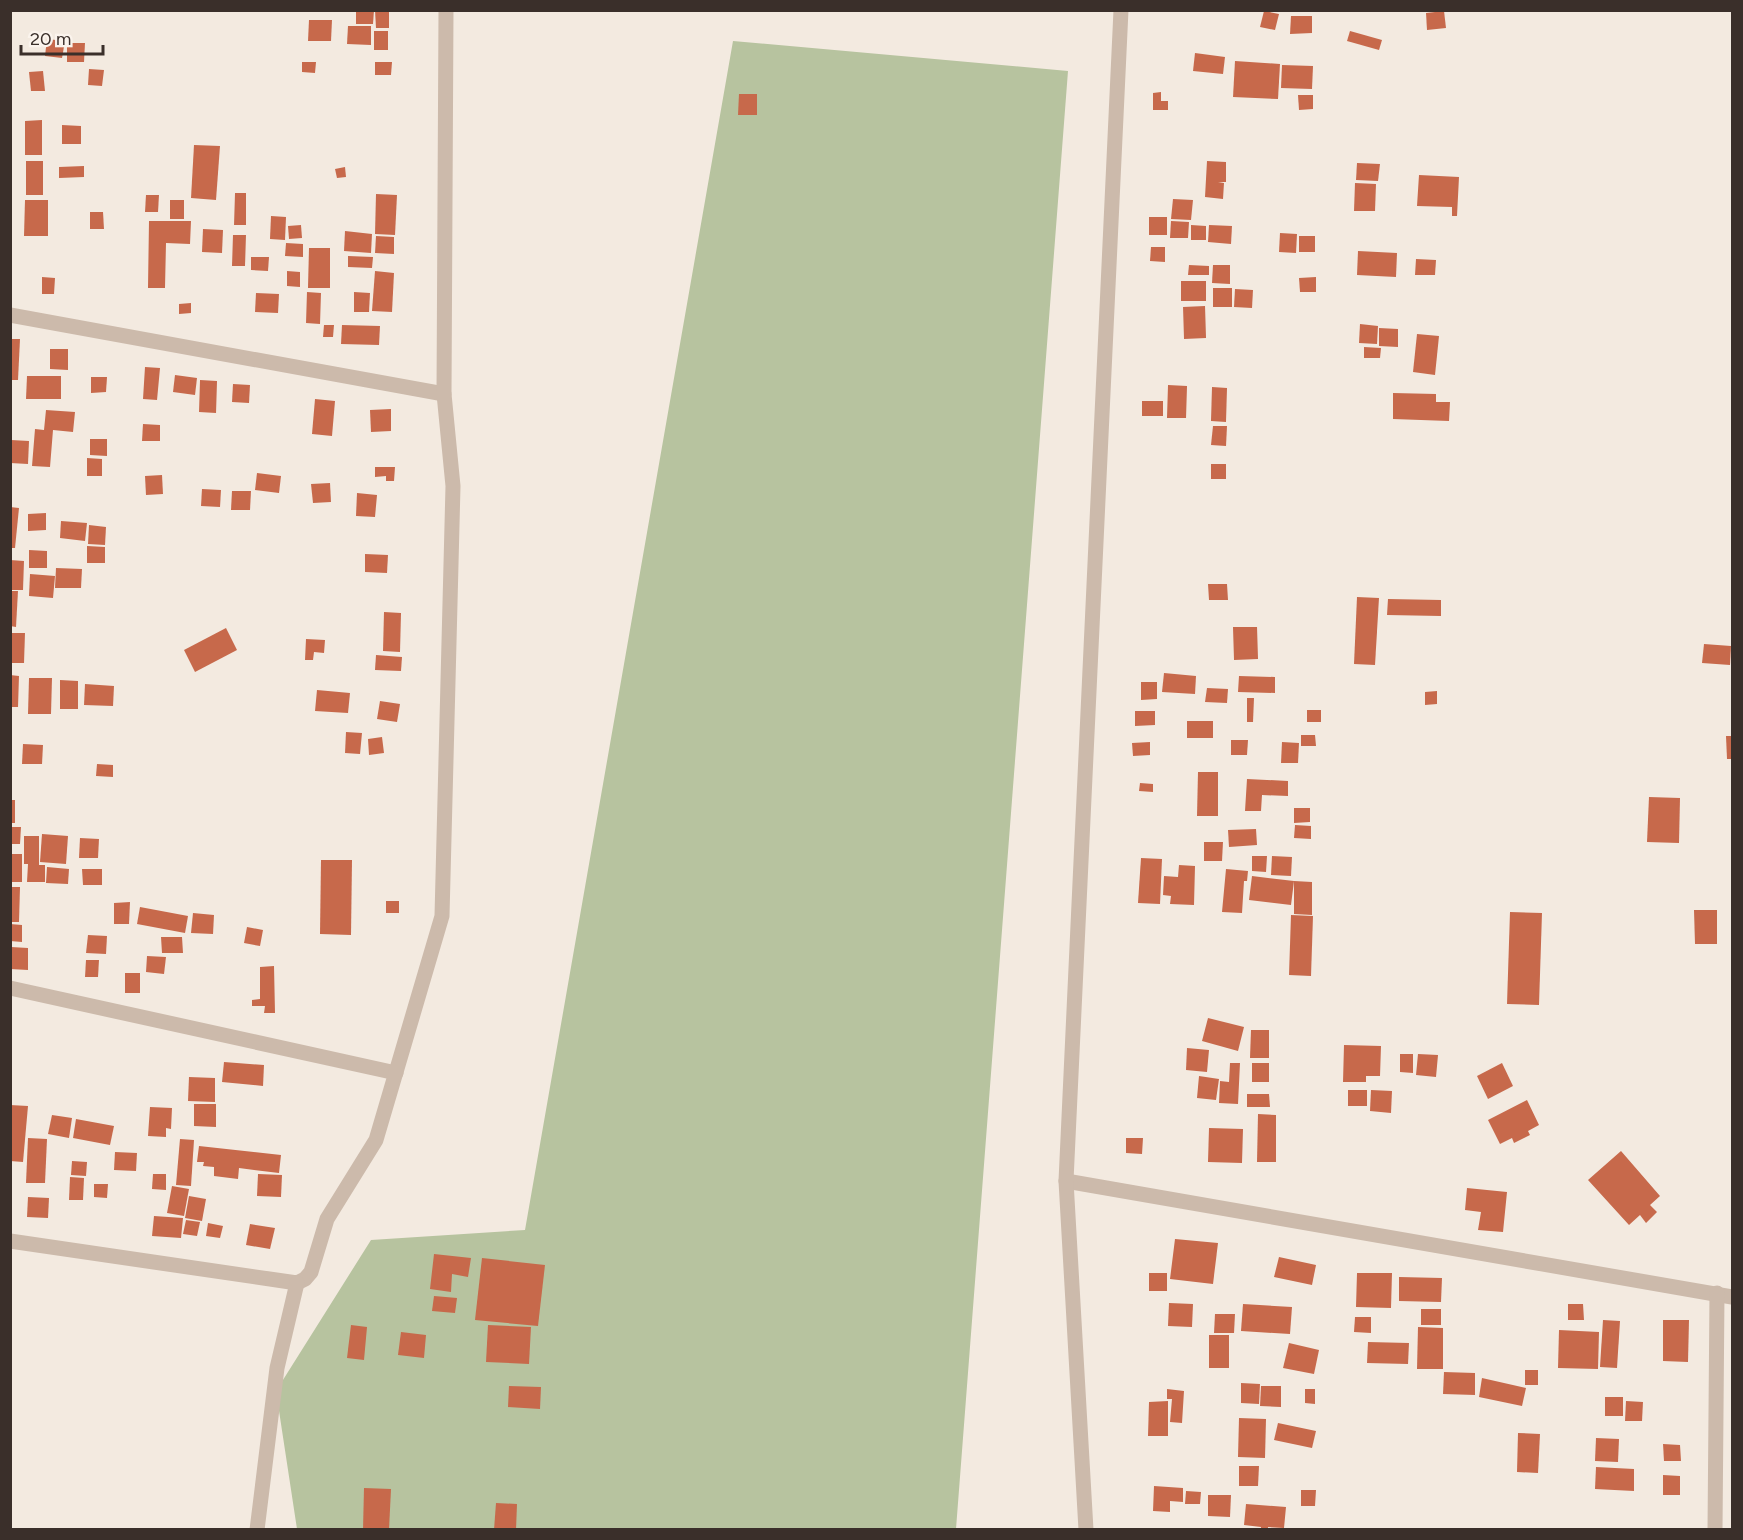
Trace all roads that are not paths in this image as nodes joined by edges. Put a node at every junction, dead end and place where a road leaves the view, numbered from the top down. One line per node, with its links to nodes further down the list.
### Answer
1 (446, 10): 4 (street)
2 (1121, 10): 7 (street)
3 (10, 315): 4 (street)
4 (444, 394): 6 (street)
5 (10, 988): 6 (street)
6 (396, 1073): 9 (street)
7 (1066, 1181): 10 (street); 12 (street)
8 (10, 1241): 9 (street)
9 (297, 1283): 11 (street)
10 (1725, 1295): 13 (street)
11 (257, 1530)
12 (1086, 1530)
13 (1716, 1530)

